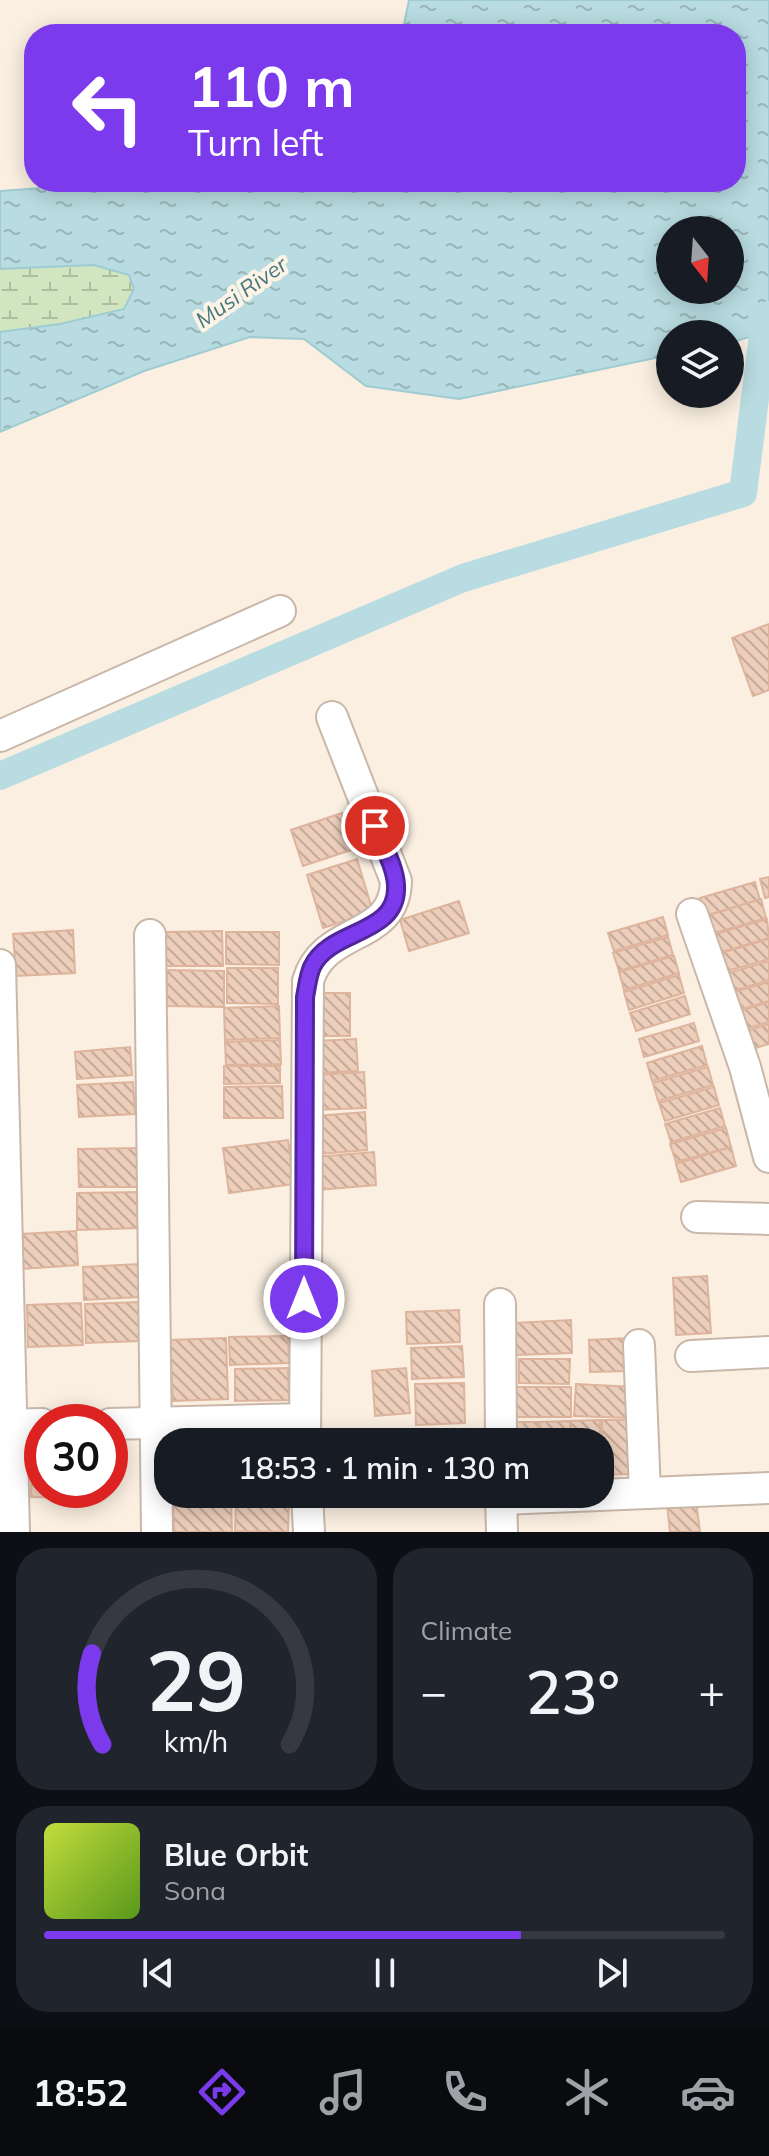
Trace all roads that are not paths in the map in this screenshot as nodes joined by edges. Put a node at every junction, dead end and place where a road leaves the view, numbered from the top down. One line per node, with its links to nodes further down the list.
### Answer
1 (280, 611): 3 (street)
2 (332, 717): 19 (street)
3 (0, 736)
4 (692, 914): 7 (street)
5 (150, 935): 16 (street)
6 (0, 965): 17 (street)
7 (757, 1064): 8 (street)
8 (769, 1157)
9 (697, 1217): 10 (street)
10 (769, 1219)
11 (500, 1304): 20 (street)
12 (639, 1345): 22 (street)
13 (769, 1352): 14 (street)
14 (691, 1356)
15 (128, 1424): 16 (street)
16 (154, 1424): 18 (street); 27 (street)
17 (6, 1425): 26 (street)
18 (240, 1428)
19 (304, 1428)
20 (501, 1428)
21 (769, 1488): 22 (street)
22 (645, 1493): 23 (street)
23 (614, 1494)
24 (308, 1508): 28 (street)
25 (501, 1508): 29 (street)
26 (14, 1532)
27 (157, 1532)
28 (309, 1532)
29 (502, 1532)

